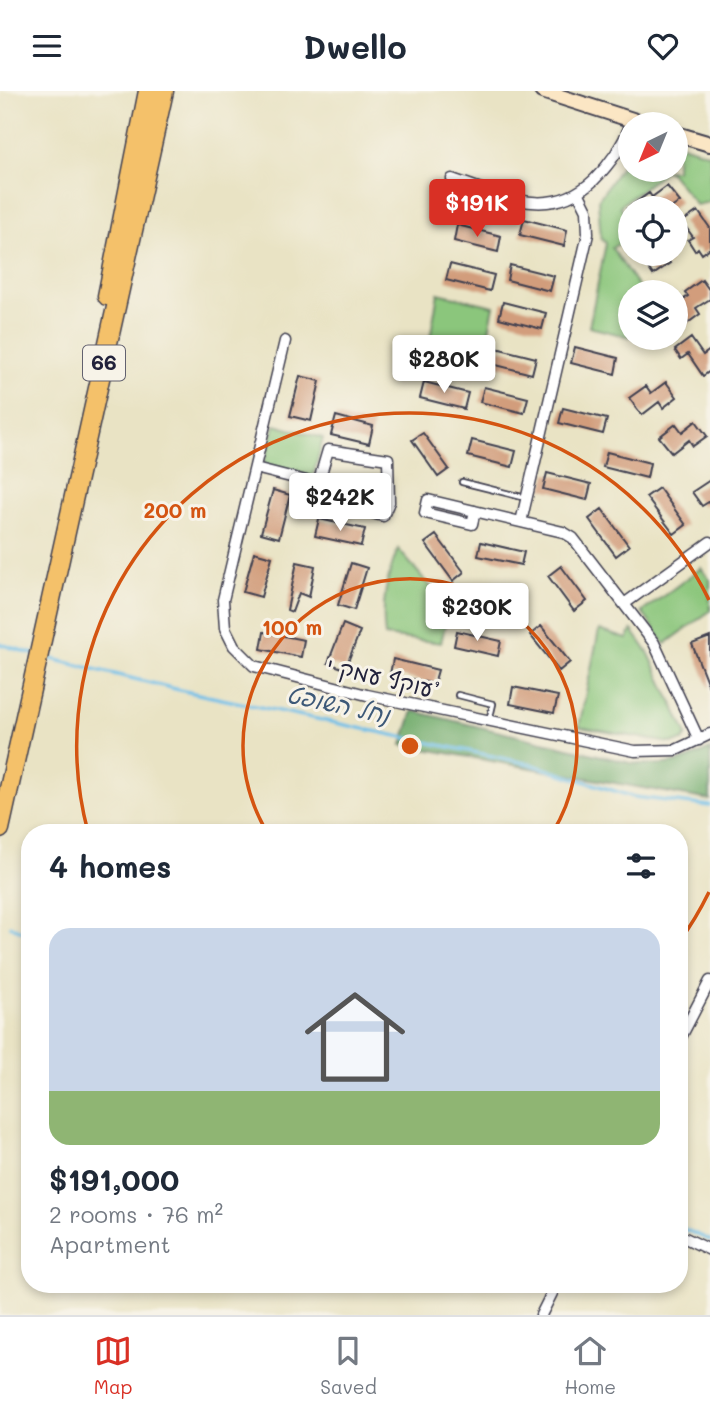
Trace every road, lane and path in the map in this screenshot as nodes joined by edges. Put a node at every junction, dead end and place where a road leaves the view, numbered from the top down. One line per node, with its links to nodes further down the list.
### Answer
1 (148, 91): 21 (highway, 66)
2 (164, 91): 21 (highway, 66)
3 (542, 91): 4 (street)
4 (618, 118)
5 (688, 138): 6 (street)
6 (710, 144)
7 (618, 150): 9 (street)
8 (452, 179): 9 (street)
9 (578, 192): 15 (street)
10 (285, 341): 11 (street, עוקף עמק י’)
11 (255, 468): 12 (street); 24 (street, עוקף עמק י’)
12 (306, 481): 14 (street); 16 (street)
13 (462, 482): 15 (lane)
14 (318, 484): 16 (street); 16 (street)
15 (527, 498): 18 (street)
16 (389, 502)
17 (475, 511): 17 (street); 18 (street)
18 (522, 522): 20 (street)
19 (710, 542): 20 (street)
20 (624, 604): 26 (street)
21 (38, 633): 22 (highway, 66)
22 (28, 679): 27 (highway, 66); 28 (highway, 66)
23 (458, 695): 24 (lane)
24 (489, 722): 26 (street, עוקף עמק י’)
25 (710, 734): 26 (street, עוקף עמק י’)
26 (699, 740)
27 (0, 778)
28 (0, 828)
29 (710, 981): 30 (street)
30 (688, 1024)
31 (688, 1239): 32 (street)
32 (710, 1250)
33 (552, 1293): 34 (street)
34 (541, 1315)

